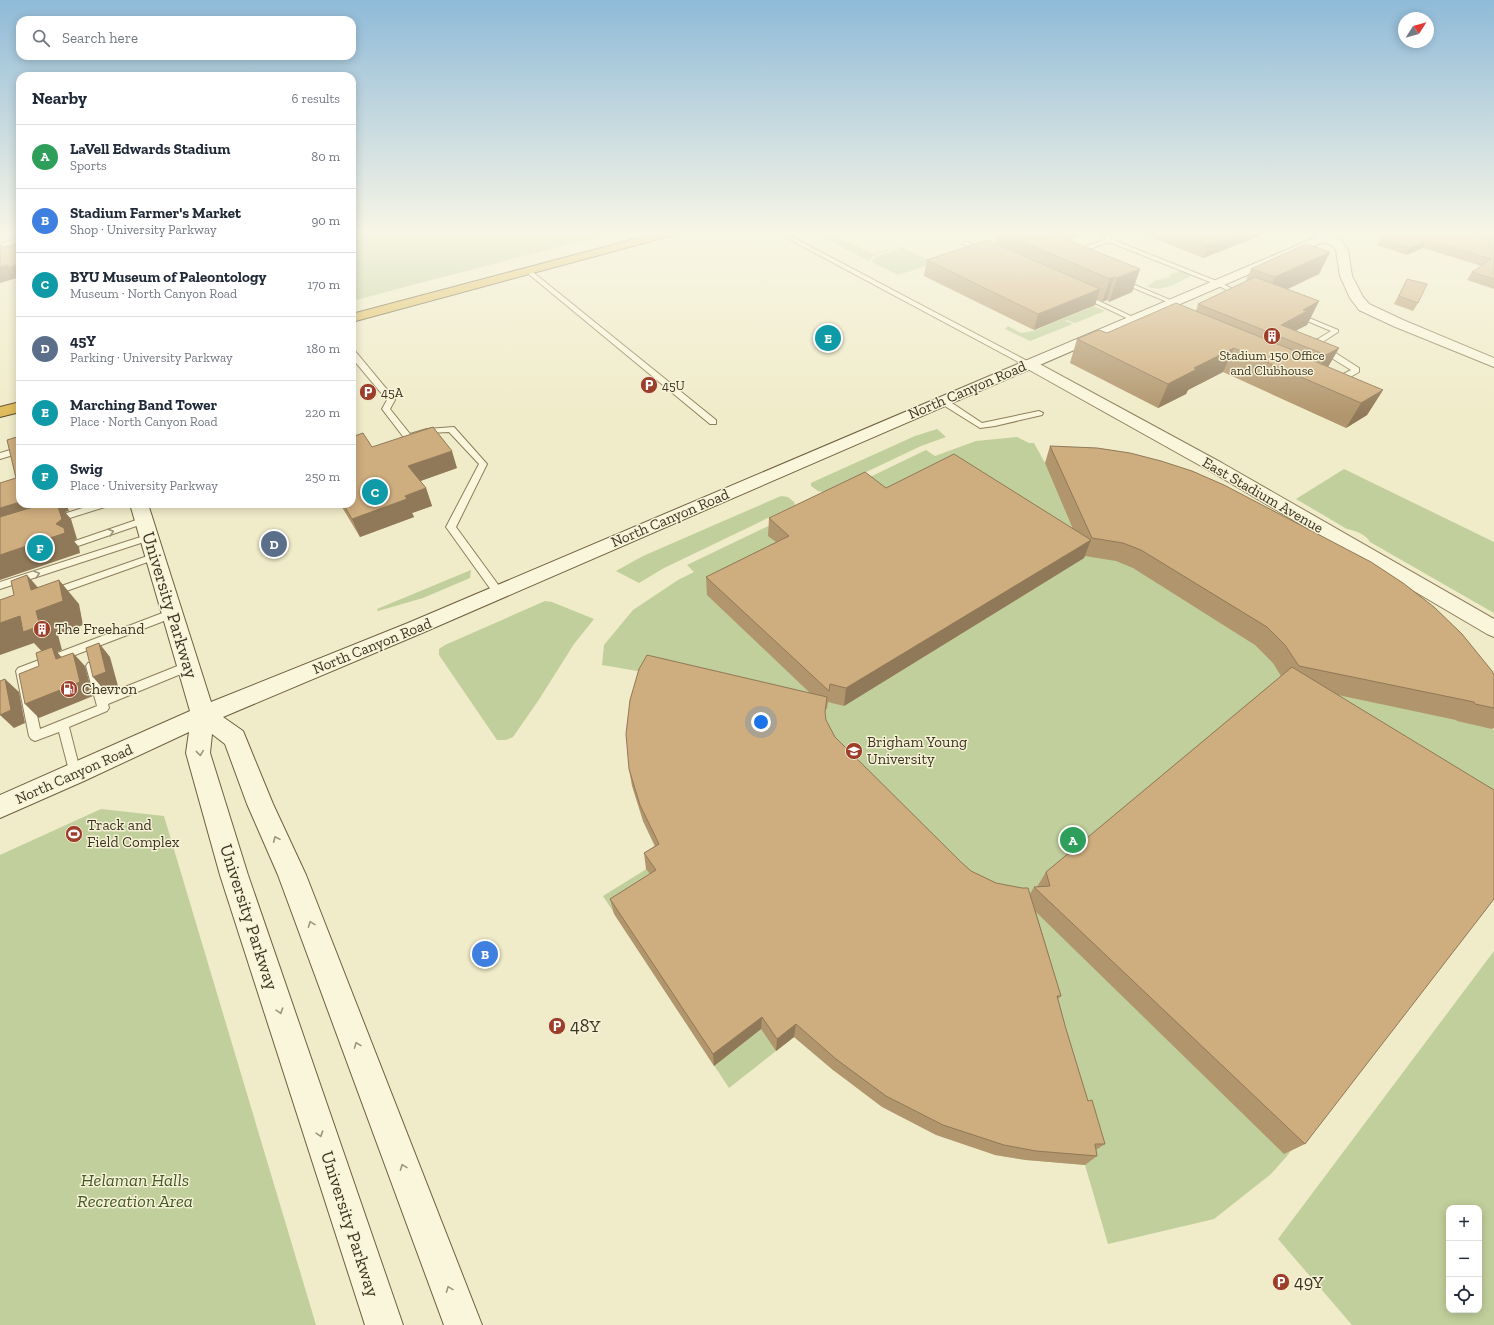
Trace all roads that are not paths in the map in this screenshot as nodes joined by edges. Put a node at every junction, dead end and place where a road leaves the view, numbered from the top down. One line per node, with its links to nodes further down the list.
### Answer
1 (444, 293): 12 (highway)
2 (555, 293): 22 (lane)
3 (894, 293): 16 (lane)
4 (1150, 293): 10 (lane)
5 (1194, 293): 10 (main road, North Canyon Road)
6 (1238, 293): 9 (lane)
7 (1354, 293): 15 (main road)
8 (1079, 294): 13 (lane)
9 (1249, 298)
10 (1172, 302): 13 (main road, North Canyon Road)
11 (1285, 312): 17 (lane)
12 (356, 317)
13 (1146, 317): 16 (main road, North Canyon Road)
14 (356, 358): 31 (lane)
15 (1494, 363)
16 (1029, 364): 18 (main road, North Canyon Road); 34 (main road, East Stadium Avenue)
17 (1328, 386)
18 (943, 401): 21 (lane); 31 (main road, North Canyon Road)
19 (16, 408): 20 (highway)
20 (0, 412)
21 (1039, 413)
22 (713, 422)
23 (16, 451): 24 (lane)
24 (0, 456)
25 (92, 508): 27 (lane)
26 (145, 520): 28 (lane, one-way to 26); 29 (main road, University Parkway); 30 (lane, one-way to 26)
27 (42, 524)
28 (78, 543)
29 (156, 556): 32 (lane); 33 (main road, University Parkway)
30 (0, 586)
31 (498, 592): 38 (main road, North Canyon Road)
32 (43, 596)
33 (173, 613): 35 (lane); 36 (main road, University Parkway)
34 (1494, 629)
35 (87, 646): 37 (lane); 39 (lane)
36 (189, 666): 37 (lane); 38 (main road, University Parkway)
37 (101, 702): 39 (lane)
38 (203, 715): 40 (main road, North Canyon Road); 42 (main road, University Parkway, one-way to 42); 43 (main road, one-way to 38)
39 (62, 725): 40 (lane)
40 (75, 774): 41 (main road, North Canyon Road)
41 (0, 807)
42 (384, 1325)
43 (463, 1325)

